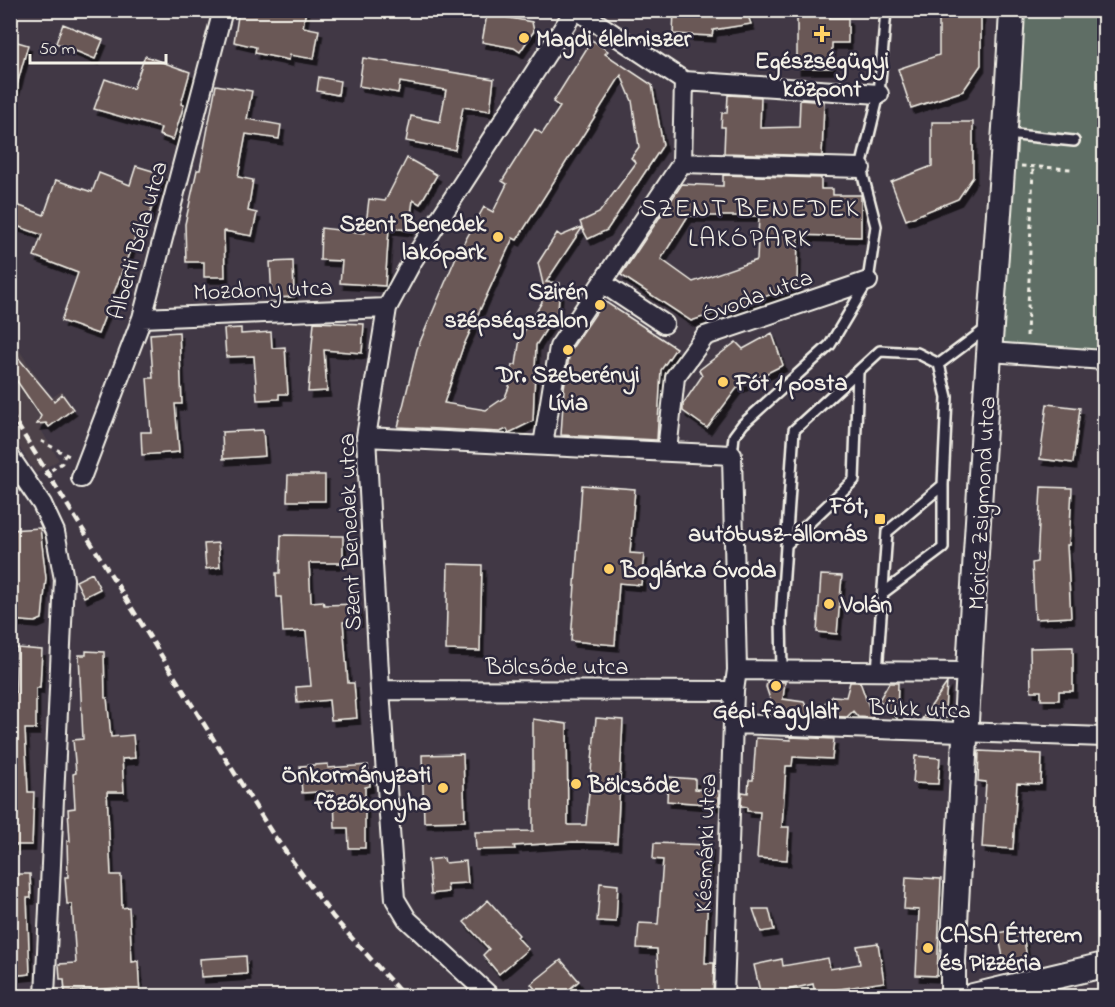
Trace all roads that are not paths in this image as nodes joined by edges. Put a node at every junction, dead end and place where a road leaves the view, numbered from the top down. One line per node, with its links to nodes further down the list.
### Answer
1 (223, 10): 14 (street, Alberti Béla utca)
2 (576, 10): 5 (street); 13 (street, Szent Benedek utca)
3 (886, 10): 6 (lane)
4 (1012, 10): 7 (street, Móricz Zsigmond utca)
5 (684, 81): 6 (street); 9 (street)
6 (879, 94): 10 (lane)
7 (1006, 134): 8 (lane); 16 (street, Móricz Zsigmond utca)
8 (1074, 141)
9 (682, 163): 10 (street); 12 (street)
10 (861, 168): 11 (lane)
11 (868, 281): 23 (street, Óvoda utca); 24 (lane)
12 (602, 283): 15 (street); 22 (street)
13 (387, 308): 14 (street, Mozdony utca); 21 (street, Szent Benedek utca)
14 (142, 318): 26 (street, Alberti Béla utca)
15 (664, 324)
16 (991, 325): 17 (street, Móricz Zsigmond utca); 19 (lane)
17 (990, 352): 18 (street); 33 (street, Móricz Zsigmond utca)
18 (1104, 360)
19 (939, 364): 20 (lane); 27 (lane)
20 (858, 372): 28 (lane); 28 (lane)
21 (366, 437): 22 (street); 34 (street, Szent Benedek utca)
22 (543, 446): 23 (street)
23 (667, 451): 24 (street)
24 (732, 454): 30 (street, Késmárki utca)
25 (10, 457): 40 (street)
26 (84, 470)
27 (943, 485): 29 (lane); 29 (lane)
28 (786, 545): 31 (lane)
29 (883, 593): 32 (lane)
30 (737, 670): 31 (street, Bükk utca); 35 (street, Késmárki utca)
31 (782, 670): 32 (street, Bükk utca)
32 (878, 672): 33 (street, Bükk utca)
33 (971, 672): 37 (street, Móricz Zsigmond utca)
34 (380, 690): 35 (street, Bölcsőde utca); 41 (street, Szent Benedek utca)
35 (734, 691): 36 (street, Késmárki utca)
36 (734, 724): 37 (street, Bükk utca); 42 (street, Késmárki utca)
37 (965, 734): 38 (street, Bükk utca); 43 (street, Móricz Zsigmond utca)
38 (1104, 737)
39 (1104, 965): 44 (street)
40 (45, 996)
41 (490, 996)
42 (724, 996)
43 (953, 996)
44 (973, 996)

